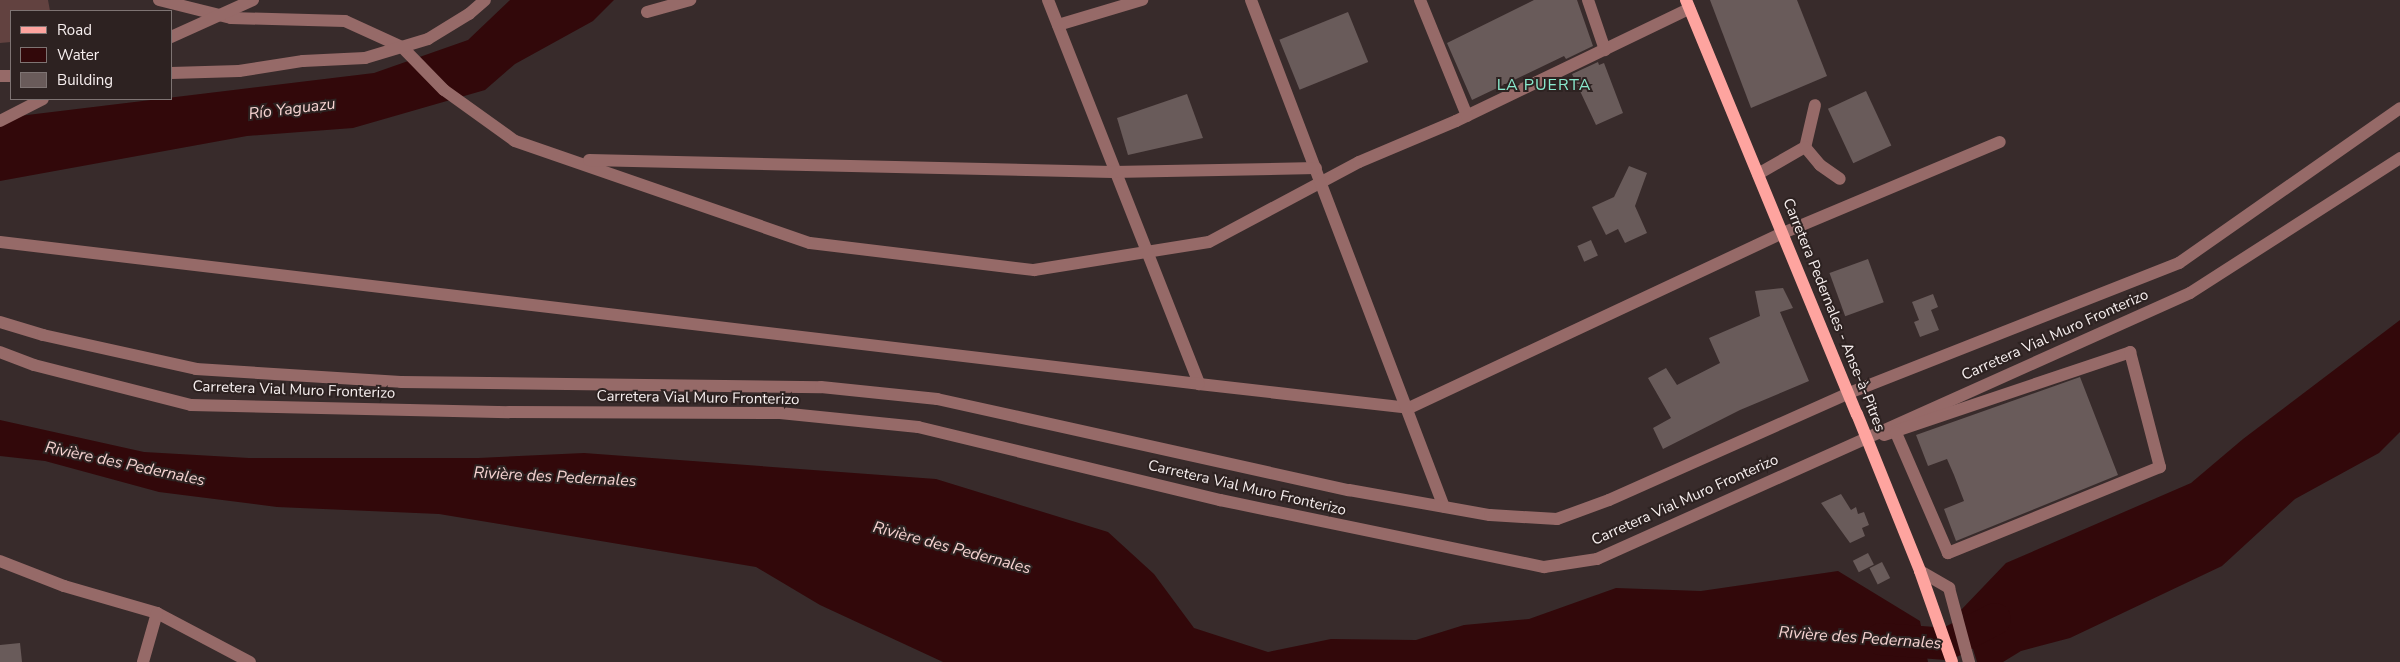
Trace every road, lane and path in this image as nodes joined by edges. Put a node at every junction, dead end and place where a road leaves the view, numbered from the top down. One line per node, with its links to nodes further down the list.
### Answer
1 (159, 0): 12 (street)
2 (253, 0): 12 (street)
3 (485, 0): 15 (street)
4 (690, 0): 11 (street)
5 (1048, 0): 13 (street)
6 (1142, 0): 13 (street)
7 (1251, 0): 27 (street)
8 (1420, 0): 21 (street)
9 (1588, 0): 16 (street)
10 (1688, 5): 16 (street); 29 (main road, Carretera Pedernales - Anse-à-Pitres)
11 (647, 12)
12 (218, 16): 14 (street); 15 (street)
13 (1058, 25): 28 (street)
14 (172, 37)
15 (402, 47): 17 (street); 26 (street)
16 (1605, 50): 21 (street)
17 (172, 73)
18 (42, 100): 22 (street)
19 (1815, 105): 24 (street)
20 (2400, 108): 38 (street, Carretera Vial Muro Fronterizo)
21 (1468, 116): 31 (street)
22 (0, 121)
23 (2000, 142): 32 (street)
24 (1805, 148): 29 (street); 30 (street)
25 (2400, 158): 41 (street, Carretera Vial Muro Fronterizo)
26 (574, 160): 28 (street); 34 (street)
27 (1316, 168): 28 (street); 31 (street)
28 (1113, 172): 34 (street)
29 (1758, 174): 32 (main road, Carretera Pedernales - Anse-à-Pitres)
30 (1840, 179)
31 (1320, 184): 34 (street); 39 (street)
32 (1783, 233): 38 (main road, Carretera Pedernales - Anse-à-Pitres); 39 (street)
33 (0, 242): 37 (street)
34 (1146, 250): 37 (street)
35 (0, 322): 42 (street, Carretera Vial Muro Fronterizo)
36 (0, 352): 41 (street, Carretera Vial Muro Fronterizo)
37 (1199, 384): 39 (street)
38 (1848, 393): 41 (main road, Carretera Pedernales - Anse-à-Pitres); 42 (street, Carretera Vial Muro Fronterizo)
39 (1409, 408): 42 (street)
40 (1896, 433): 40 (street); 41 (street)
41 (1866, 437): 44 (main road, Carretera Pedernales - Anse-à-Pitres)
42 (1444, 507)
43 (0, 562): 45 (street)
44 (1920, 571): 48 (main road, Carretera Pedernales - Anse-à-Pitres); 49 (street)
45 (157, 613): 46 (street); 47 (street)
46 (143, 662)
47 (250, 662)
48 (1952, 662)
49 (1969, 662)

